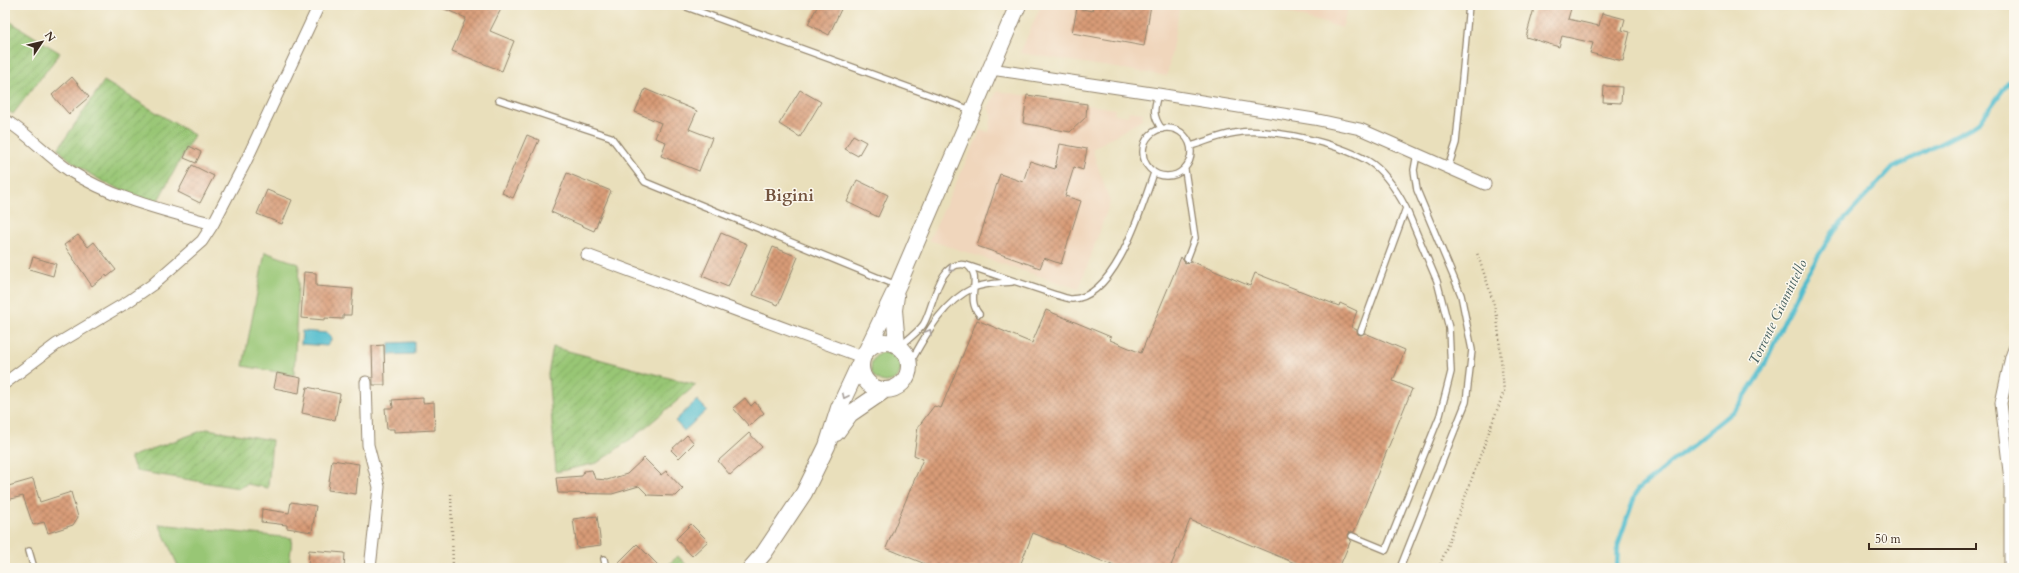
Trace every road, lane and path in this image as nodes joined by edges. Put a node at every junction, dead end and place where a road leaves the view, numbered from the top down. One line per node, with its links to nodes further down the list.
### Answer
1 (319, 5): 18 (street)
2 (680, 5): 8 (lane)
3 (1018, 5): 5 (main road)
4 (1469, 5): 13 (lane)
5 (991, 70): 6 (street); 8 (main road)
6 (1158, 94): 10 (lane); 12 (street)
7 (499, 100): 24 (lane)
8 (973, 110): 24 (main road)
9 (5, 120): 18 (street)
10 (1162, 129): 11 (lane); 15 (lane)
11 (1191, 146): 14 (lane); 17 (lane)
12 (1416, 154): 13 (street); 45 (lane)
13 (1448, 168): 16 (street)
14 (1185, 170): 15 (lane); 21 (lane)
15 (1154, 173): 23 (lane)
16 (1485, 184)
17 (1406, 208): 27 (lane); 37 (lane)
18 (213, 224): 33 (street)
19 (1477, 253): 46 (path)
20 (587, 255): 30 (street)
21 (1187, 259)
22 (966, 265): 23 (lane); 25 (lane); 28 (lane, one-way to 28)
23 (1014, 282): 25 (lane)
24 (898, 286): 28 (main road); 30 (main road)
25 (974, 288): 26 (lane); 31 (lane, one-way to 25)
26 (979, 314)
27 (1361, 331)
28 (898, 346): 30 (main road); 31 (main road)
29 (2014, 349): 47 (street)
30 (863, 356): 34 (main road); 35 (main road, one-way to 35)
31 (909, 365): 34 (main road)
32 (366, 382): 41 (street)
33 (5, 383)
34 (885, 390): 35 (main road)
35 (827, 446): 44 (main road)
36 (451, 494): 42 (path)
37 (1352, 536)
38 (29, 551): 40 (lane)
39 (604, 559): 43 (lane)
40 (34, 568)
41 (370, 568)
42 (453, 568)
43 (606, 568)
44 (750, 568)
45 (1400, 568)
46 (1439, 568)
47 (2010, 568)

